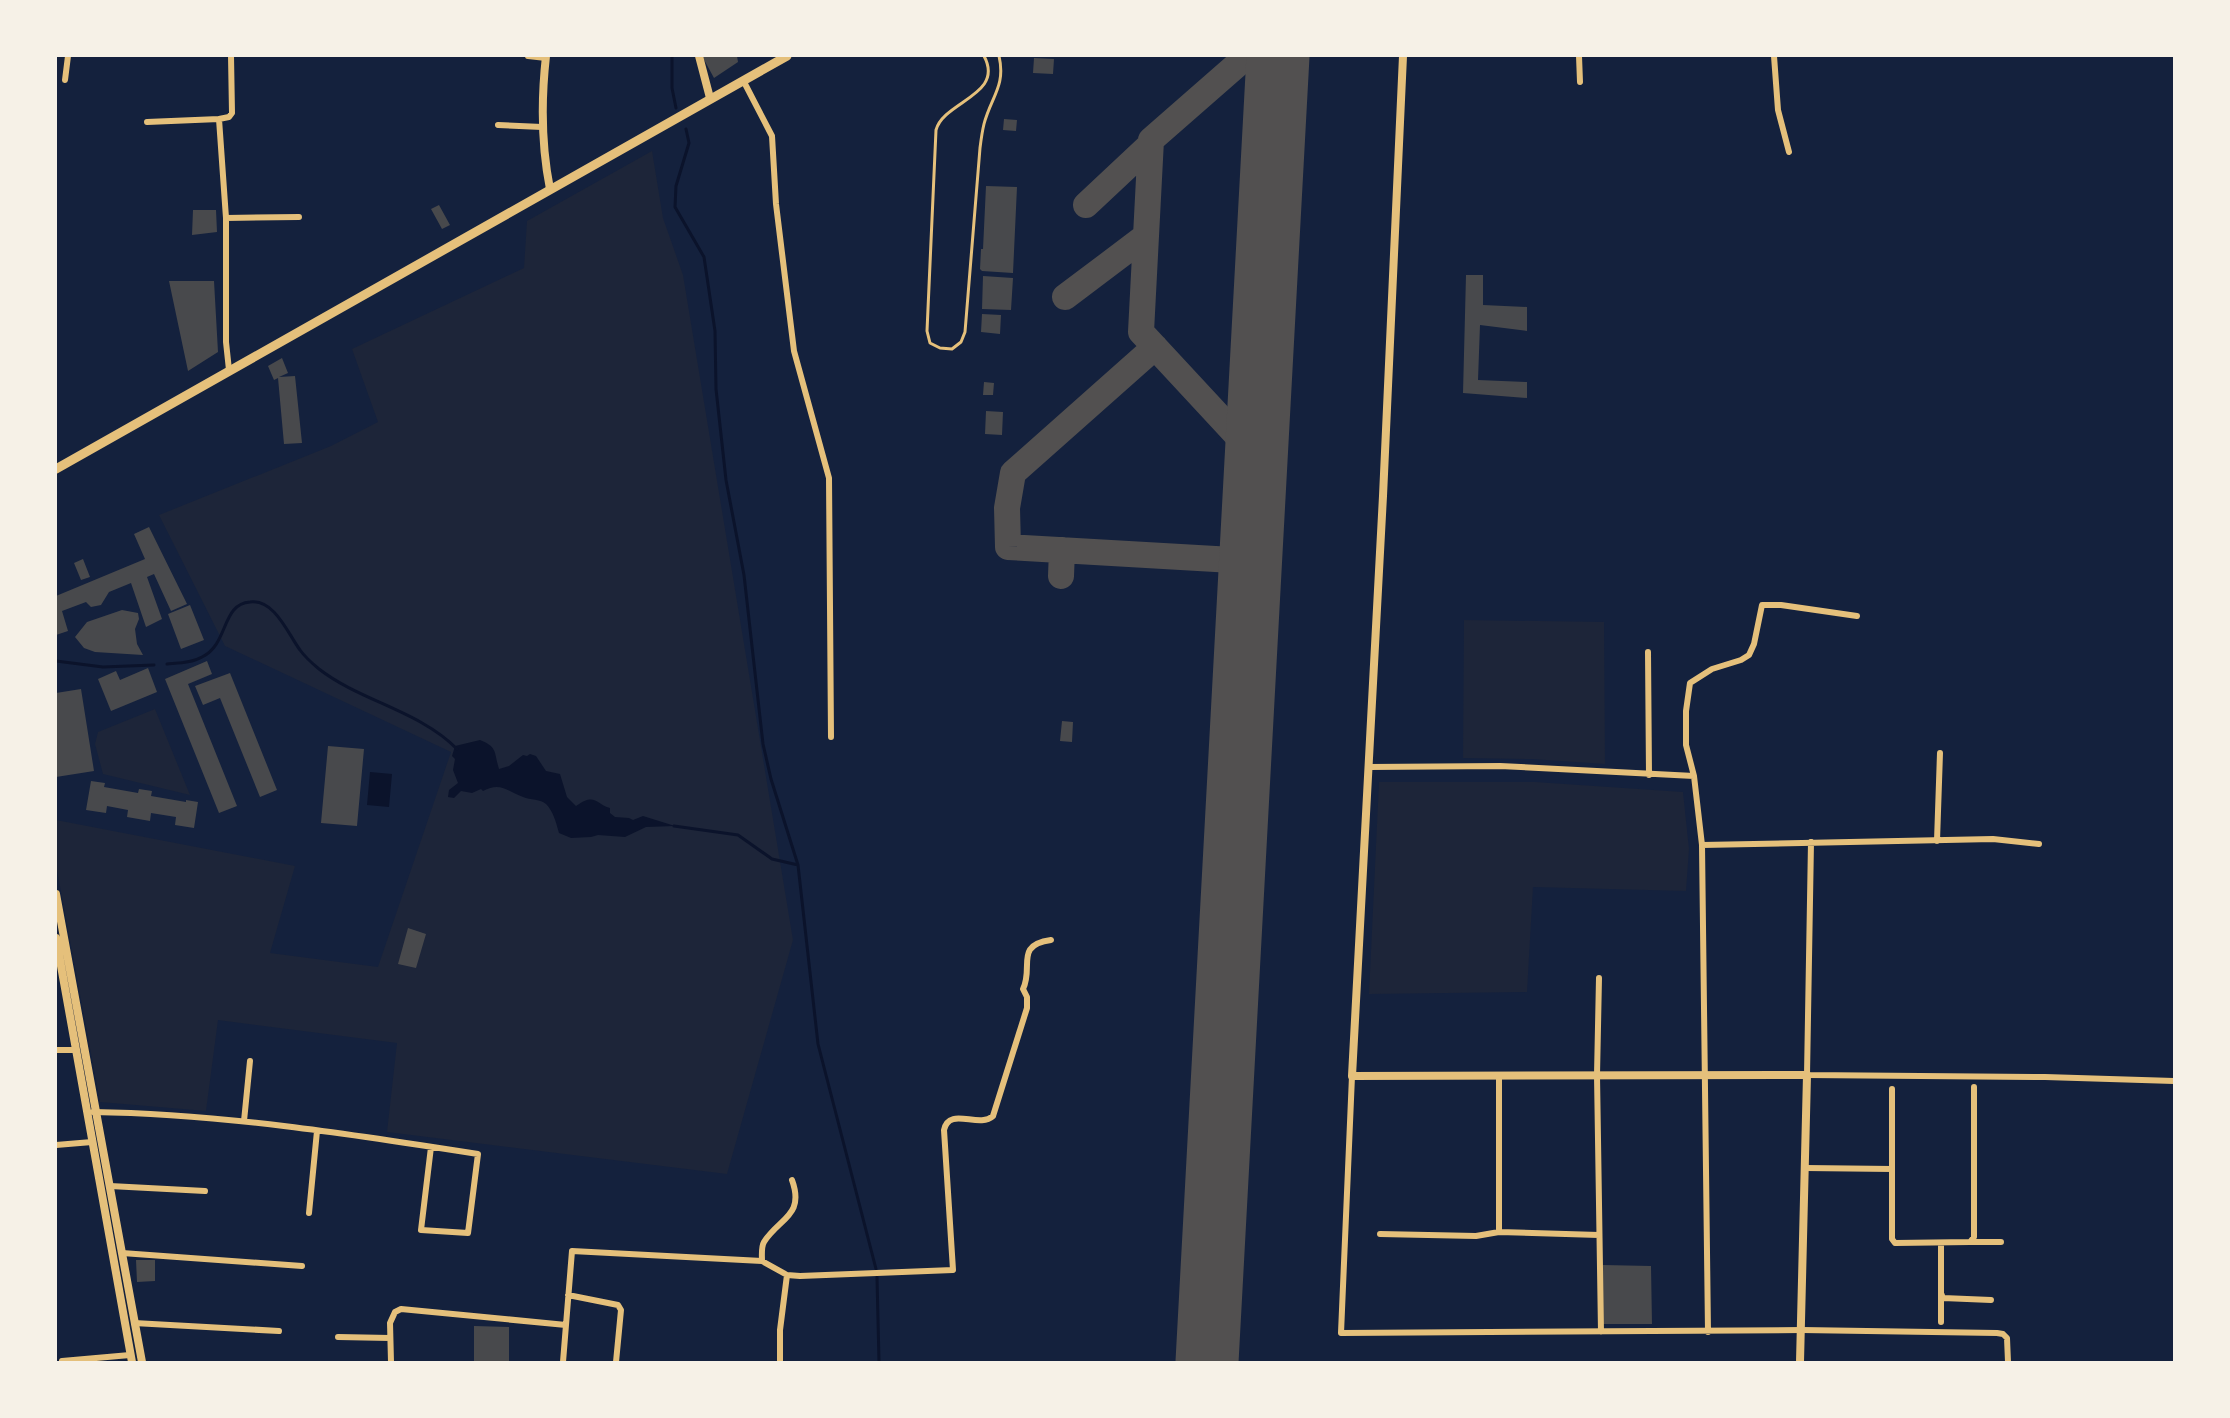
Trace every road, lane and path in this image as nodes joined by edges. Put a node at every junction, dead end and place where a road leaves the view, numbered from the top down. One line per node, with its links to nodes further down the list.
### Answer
1 (68, 56): 12 (street)
2 (231, 56): 16 (street)
3 (528, 56): 11 (street)
4 (699, 56): 15 (street)
5 (786, 56): 13 (highway)
6 (984, 56): 7 (lane)
7 (999, 56)
8 (1403, 56): 30 (street)
9 (1580, 56): 14 (street)
10 (1774, 56): 20 (street)
11 (546, 57): 19 (street)
12 (65, 80)
13 (743, 80): 15 (highway); 28 (street)
14 (1580, 81)
15 (710, 98): 21 (highway)
16 (219, 119): 17 (street); 22 (street)
17 (147, 122)
18 (498, 125): 19 (street)
19 (542, 127): 21 (street)
20 (1789, 152)
21 (550, 189): 24 (highway)
22 (226, 218): 23 (street); 24 (street)
23 (299, 218)
24 (229, 370): 25 (highway)
25 (56, 469)
26 (1857, 616): 32 (street)
27 (1648, 652): 31 (street)
28 (831, 737)
29 (1940, 753): 33 (street)
30 (1369, 767): 31 (street); 48 (street)
31 (1649, 775): 32 (street)
32 (1694, 776): 36 (street)
33 (1937, 841): 34 (street); 35 (street)
34 (1811, 842): 36 (street); 47 (street)
35 (2039, 844)
36 (1702, 845): 46 (street)
37 (56, 894): 52 (main road)
38 (56, 938): 42 (main road)
39 (1051, 940): 74 (street)
40 (1599, 978): 45 (street)
41 (56, 1050): 42 (street)
42 (76, 1050): 52 (main road)
43 (250, 1061): 53 (street)
44 (1500, 1075): 45 (street); 48 (street); 65 (street)
45 (1597, 1075): 46 (street); 67 (street)
46 (1705, 1075): 47 (street); 84 (street)
47 (1807, 1075): 49 (street); 58 (street)
48 (1352, 1076): 83 (street)
49 (2175, 1081)
50 (1974, 1087): 68 (street)
51 (1892, 1089): 59 (street)
52 (91, 1112): 53 (street); 55 (main road); 61 (main road)
53 (244, 1121): 54 (street)
54 (317, 1131): 57 (street); 63 (street)
55 (92, 1142): 56 (street); 64 (main road)
56 (56, 1145)
57 (431, 1147): 57 (street)
58 (1806, 1168): 59 (street); 81 (street)
59 (1892, 1168): 70 (street)
60 (792, 1180): 72 (street)
61 (110, 1186): 62 (street); 64 (main road)
62 (205, 1191)
63 (309, 1213)
64 (112, 1225): 71 (main road); 88 (main road)
65 (1499, 1232): 66 (street); 67 (street)
66 (1380, 1234)
67 (1599, 1235): 83 (street)
68 (1970, 1242): 69 (street); 70 (street)
69 (2001, 1242)
70 (1941, 1243): 75 (street)
71 (122, 1252): 73 (street); 79 (main road)
72 (762, 1261): 74 (street); 76 (street)
73 (302, 1266)
74 (787, 1275): 95 (street)
75 (1941, 1293): 77 (street); 78 (street)
76 (568, 1295): 80 (street); 94 (street)
77 (1991, 1300)
78 (1941, 1322)
79 (134, 1323): 82 (street); 87 (main road)
80 (566, 1324): 86 (street); 93 (street)
81 (1802, 1330): 84 (street); 96 (street); 97 (street)
82 (279, 1331)
83 (1601, 1332): 84 (street)
84 (1708, 1332)
85 (338, 1337): 86 (street)
86 (390, 1338): 92 (street)
87 (137, 1339): 88 (main road); 91 (main road)
88 (128, 1340): 89 (main road)
89 (131, 1359): 90 (street)
90 (62, 1360)
91 (142, 1362)
92 (390, 1362)
93 (563, 1362)
94 (616, 1362)
95 (780, 1362)
96 (1800, 1362)
97 (2008, 1362)

